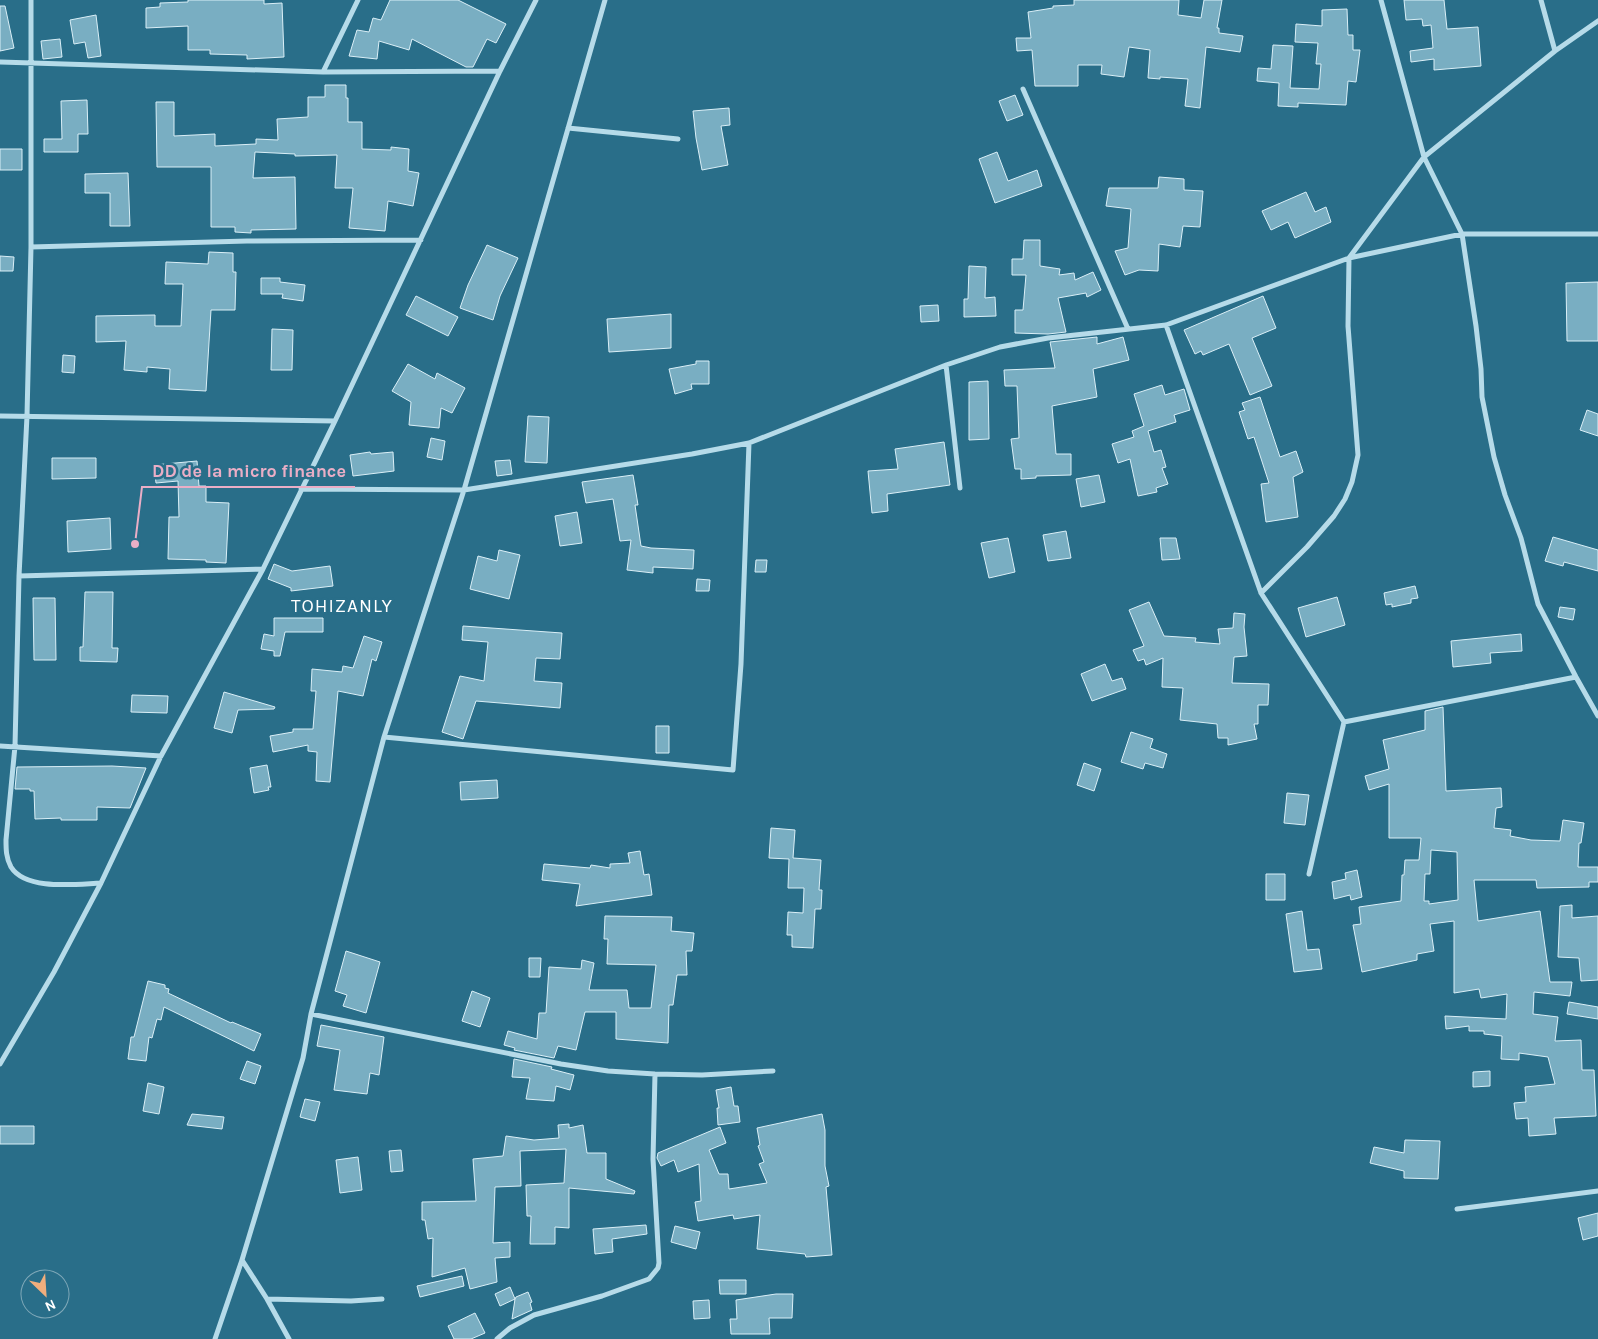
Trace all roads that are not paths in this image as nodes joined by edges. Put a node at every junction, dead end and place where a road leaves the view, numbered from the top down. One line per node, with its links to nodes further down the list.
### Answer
1 (31, 0): 10 (street)
2 (358, 0): 11 (street)
3 (536, 0): 12 (street)
4 (605, 0): 14 (street)
5 (1381, 0): 16 (street)
6 (1541, 0): 8 (street)
7 (1598, 21): 8 (street)
8 (1555, 51): 16 (street)
9 (0, 62): 10 (street)
10 (30, 62): 11 (street); 20 (street)
11 (323, 72): 12 (street)
12 (500, 72): 19 (street)
13 (1023, 89): 23 (street)
14 (568, 128): 15 (street); 31 (street)
15 (678, 139)
16 (1424, 158): 17 (street); 21 (street)
17 (1462, 234): 18 (street); 21 (street); 35 (street)
18 (1598, 234)
19 (421, 240): 20 (street); 27 (street)
20 (31, 247): 26 (street)
21 (1349, 258): 22 (street); 34 (street)
22 (1166, 325): 23 (street); 34 (street)
23 (1128, 329): 24 (street)
24 (946, 365): 28 (street); 29 (street)
25 (0, 416): 26 (street)
26 (27, 416): 27 (street); 33 (street)
27 (335, 421): 30 (street)
28 (749, 443): 31 (street); 38 (street)
29 (960, 488)
30 (301, 489): 31 (street); 32 (street)
31 (464, 490): 38 (street)
32 (263, 569): 33 (street); 41 (street)
33 (19, 576): 40 (street)
34 (1260, 593): 37 (street)
35 (1576, 677): 36 (street); 37 (street)
36 (1598, 716)
37 (1344, 722): 42 (street)
38 (384, 737): 44 (street)
39 (0, 746): 40 (street)
40 (15, 746): 41 (street); 43 (street)
41 (161, 756): 43 (street)
42 (1309, 874)
43 (101, 883): 45 (street)
44 (311, 1014): 47 (street); 50 (street)
45 (0, 1064)
46 (773, 1071): 47 (street)
47 (654, 1074): 55 (street)
48 (1598, 1191): 49 (street)
49 (1457, 1209)
50 (242, 1260): 51 (street); 53 (street)
51 (268, 1299): 52 (street); 54 (street)
52 (382, 1299)
53 (215, 1339)
54 (289, 1339)
55 (497, 1339)

